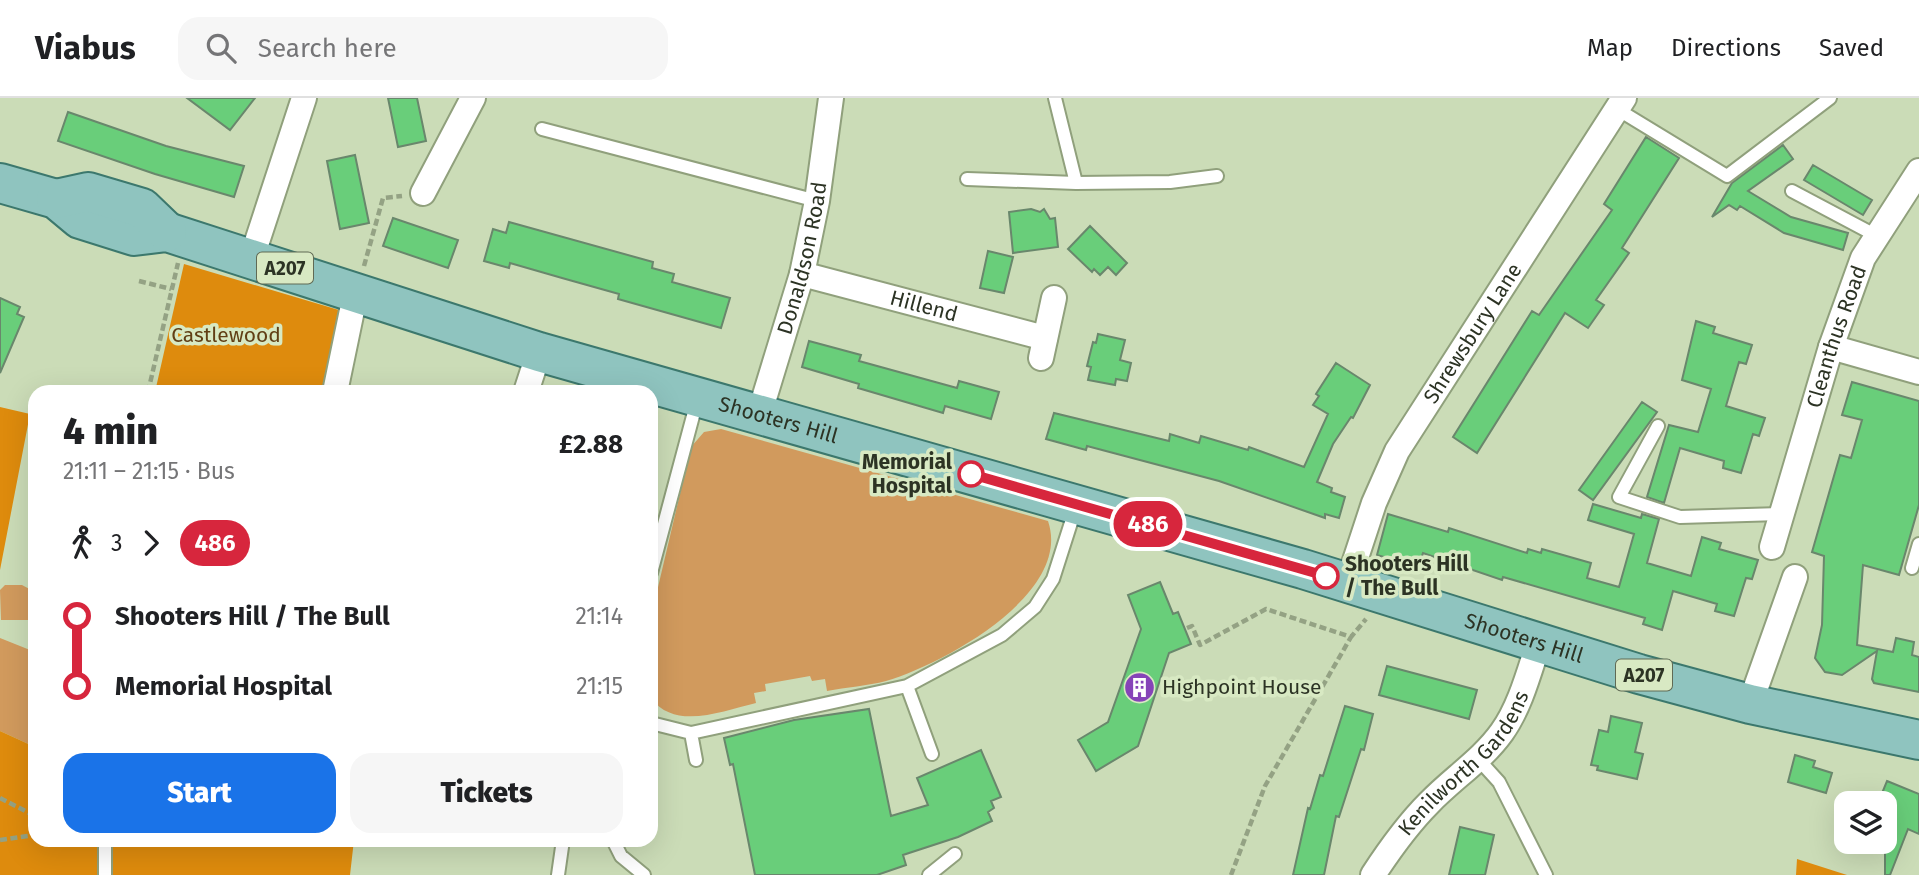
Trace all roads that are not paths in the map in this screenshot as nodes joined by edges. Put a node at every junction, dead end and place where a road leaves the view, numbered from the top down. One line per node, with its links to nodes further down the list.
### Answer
1 (304, 98): 17 (street)
2 (473, 98): 14 (street)
3 (831, 98): 15 (street, Donaldson Road)
4 (1055, 98): 12 (lane)
5 (1830, 98): 6 (lane)
6 (1621, 103): 38 (street, Shrewsbury Lane)
7 (542, 129): 15 (lane)
8 (1919, 171): 16 (street, Cleanthus Road)
9 (1217, 176): 12 (lane)
10 (967, 179): 12 (lane)
11 (0, 183): 17 (main road, Shooters Hill / A207)
12 (1076, 183)
13 (1791, 191): 16 (lane)
14 (423, 192)
15 (817, 201): 18 (street, Donaldson Road)
16 (1875, 235): 21 (street, Cleanthus Road)
17 (252, 257): 19 (main road, Shooters Hill / A207)
18 (802, 274): 20 (street, Hillend); 29 (street, Donaldson Road)
19 (360, 279): 22 (main road, Shooters Hill / A207); 24 (street)
20 (1054, 298)
21 (1831, 347): 23 (street); 32 (street, Cleanthus Road)
22 (539, 352): 25 (street); 26 (main road, Shooters Hill / A207)
23 (1919, 372)
24 (337, 385)
25 (529, 385)
26 (652, 385)
27 (658, 387): 28 (main road, Shooters Hill / A207)
28 (697, 398): 29 (main road, Shooters Hill / A207); 34 (lane)
29 (759, 415): 31 (main road, Shooters Hill / A207)
30 (1658, 426): 32 (lane)
31 (1077, 504): 38 (main road, Shooters Hill / A207); 40 (lane)
32 (1782, 514): 35 (street, Cleanthus Road)
33 (1919, 544): 36 (lane)
34 (658, 546)
35 (1772, 547)
36 (1912, 568)
37 (1795, 577): 41 (street)
38 (1358, 597): 39 (main road, Shooters Hill / A207)
39 (1539, 642): 41 (main road, Shooters Hill / A207); 47 (street, Kenilworth Gardens)
40 (907, 686): 43 (lane); 45 (lane)
41 (1750, 704): 44 (main road, Shooters Hill / A207)
42 (658, 725): 43 (lane)
43 (691, 733): 46 (lane)
44 (1919, 740)
45 (932, 754)
46 (696, 760)
47 (1479, 760): 56 (street, Kenilworth Gardens); 57 (lane)
48 (106, 847): 52 (lane)
49 (562, 847): 53 (lane)
50 (616, 847): 54 (lane)
51 (955, 855): 55 (lane)
52 (105, 875)
53 (558, 875)
54 (643, 875)
55 (929, 875)
56 (1373, 875)
57 (1546, 875)

